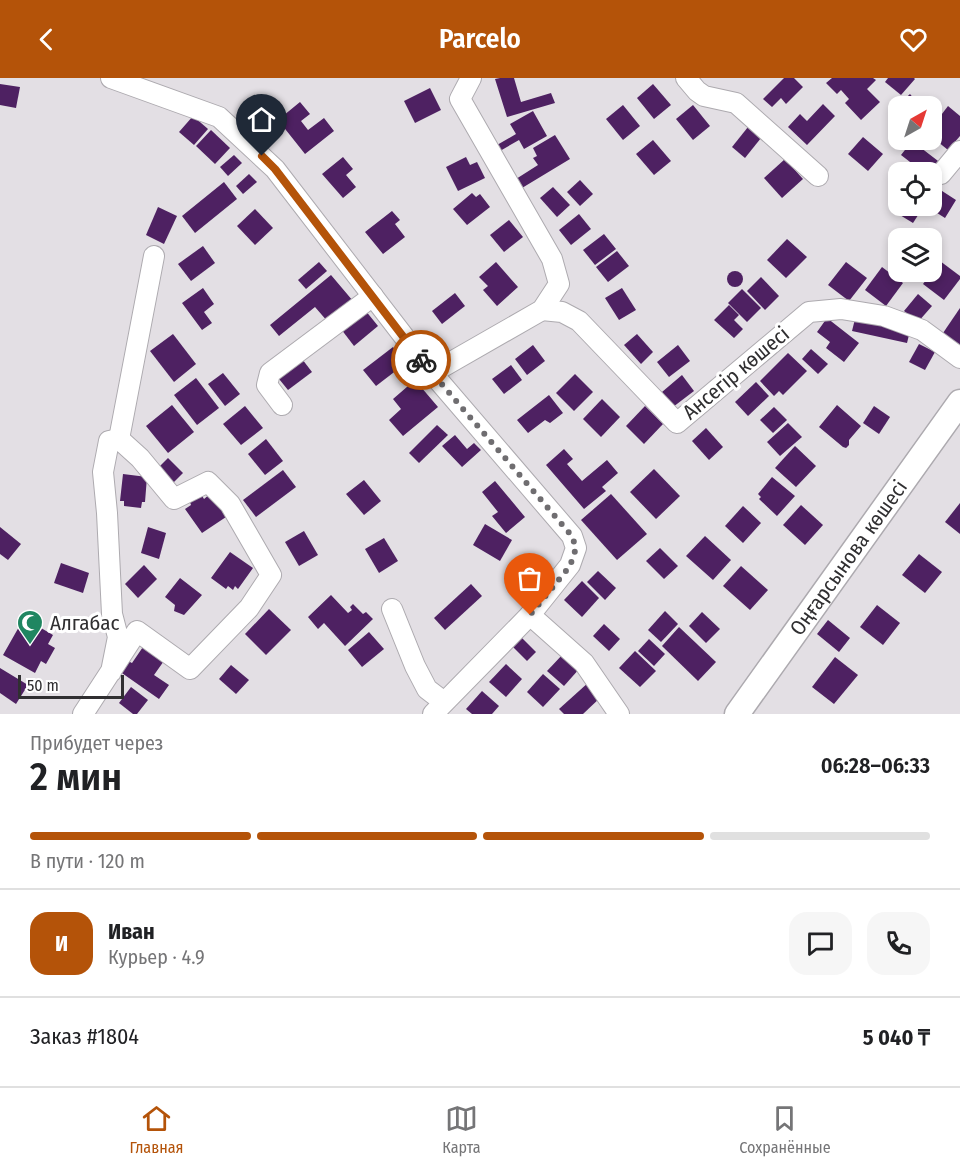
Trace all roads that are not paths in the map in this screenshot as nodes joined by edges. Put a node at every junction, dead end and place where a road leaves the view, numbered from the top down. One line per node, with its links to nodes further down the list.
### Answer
1 (111, 78): 4 (street)
2 (471, 78): 10 (street)
3 (686, 78): 7 (street)
4 (132, 82): 9 (street)
5 (960, 151): 6 (street)
6 (942, 173)
7 (818, 176)
8 (154, 256): 15 (street)
9 (374, 296): 12 (street); 14 (street)
10 (542, 310): 11 (street, Ансегір көшесі); 12 (street)
11 (960, 358)
12 (432, 373): 17 (street)
13 (960, 402): 22 (main road, Оңғарсынова көшесі)
14 (282, 405)
15 (119, 439): 18 (street); 18 (street)
16 (392, 609): 19 (street)
17 (530, 615): 19 (street); 21 (street)
18 (111, 672): 20 (street)
19 (438, 708)
20 (83, 714)
21 (619, 714)
22 (738, 714)

